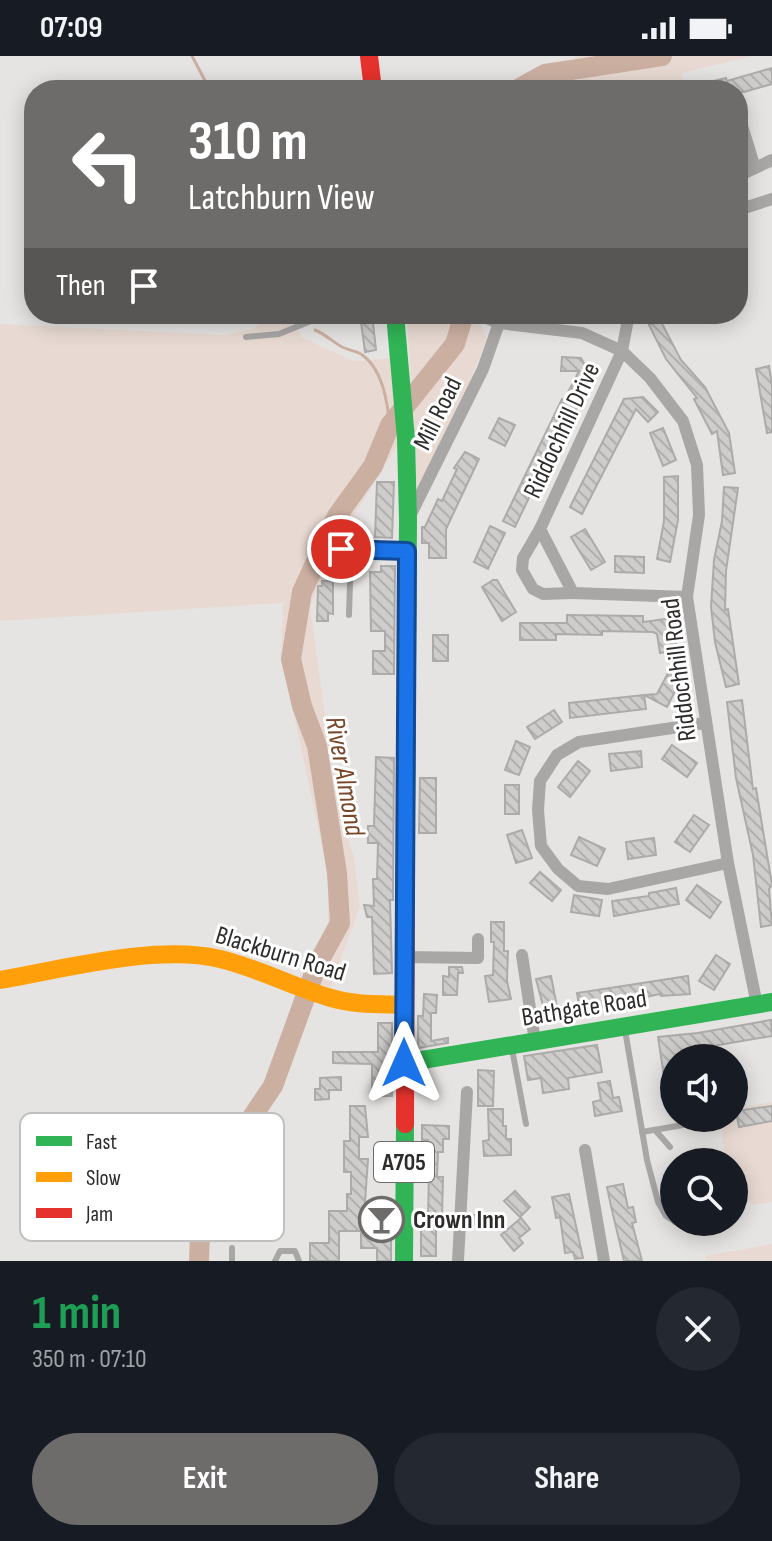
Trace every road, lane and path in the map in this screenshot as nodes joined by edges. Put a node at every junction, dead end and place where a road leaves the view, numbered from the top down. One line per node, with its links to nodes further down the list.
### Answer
1 (369, 56): 2 (main road)
2 (372, 80)
3 (748, 145): 5 (street)
4 (772, 160): 5 (street)
5 (755, 168): 6 (street)
6 (748, 171)
7 (772, 199): 8 (street)
8 (748, 207)
9 (304, 324): 14 (lane)
10 (396, 324): 16 (main road, A705)
11 (499, 324): 16 (street, Mill Road)
12 (507, 324): 15 (street, Riddochhill Road)
13 (627, 324): 15 (street)
14 (246, 337)
15 (622, 351): 17 (street, Riddochhill Drive); 21 (street, Riddochhill Road)
16 (408, 520): 19 (main road, A705)
17 (540, 529): 20 (street, Riddochhill Drive); 20 (street, Riddochhill Drive)
18 (346, 549): 19 (street); 22 (lane)
19 (407, 551): 27 (main road, A705)
20 (573, 593): 21 (street, Riddochhill Drive)
21 (687, 597): 23 (street, Riddochhill Road)
22 (349, 615)
23 (705, 723): 24 (street, Riddochhill Road); 24 (street)
24 (728, 863): 29 (street, Riddochhill Road)
25 (478, 939): 27 (street)
26 (522, 955): 32 (street)
27 (404, 957): 30 (main road, A705)
28 (0, 980): 30 (main road, Blackburn Road)
29 (765, 1003): 31 (main road, Bathgate Road)
30 (404, 1005): 34 (main road, A705)
31 (624, 1027): 32 (main road, Bathgate Road); 39 (lane)
32 (535, 1042): 33 (main road, Bathgate Road)
33 (511, 1046): 34 (main road, Bathgate Road); 36 (lane)
34 (404, 1063): 49 (main road, A705)
35 (467, 1092): 43 (street)
36 (526, 1124)
37 (660, 1129): 38 (lane)
38 (655, 1130): 39 (lane); 40 (lane)
39 (642, 1132): 42 (lane)
40 (670, 1147)
41 (585, 1150): 51 (street)
42 (660, 1206)
43 (461, 1219): 44 (street); 50 (street)
44 (487, 1221)
45 (232, 1248): 46 (lane)
46 (232, 1261)
47 (275, 1261): 48 (lane)
48 (299, 1261)
49 (404, 1261)
50 (458, 1261)
51 (604, 1261)

